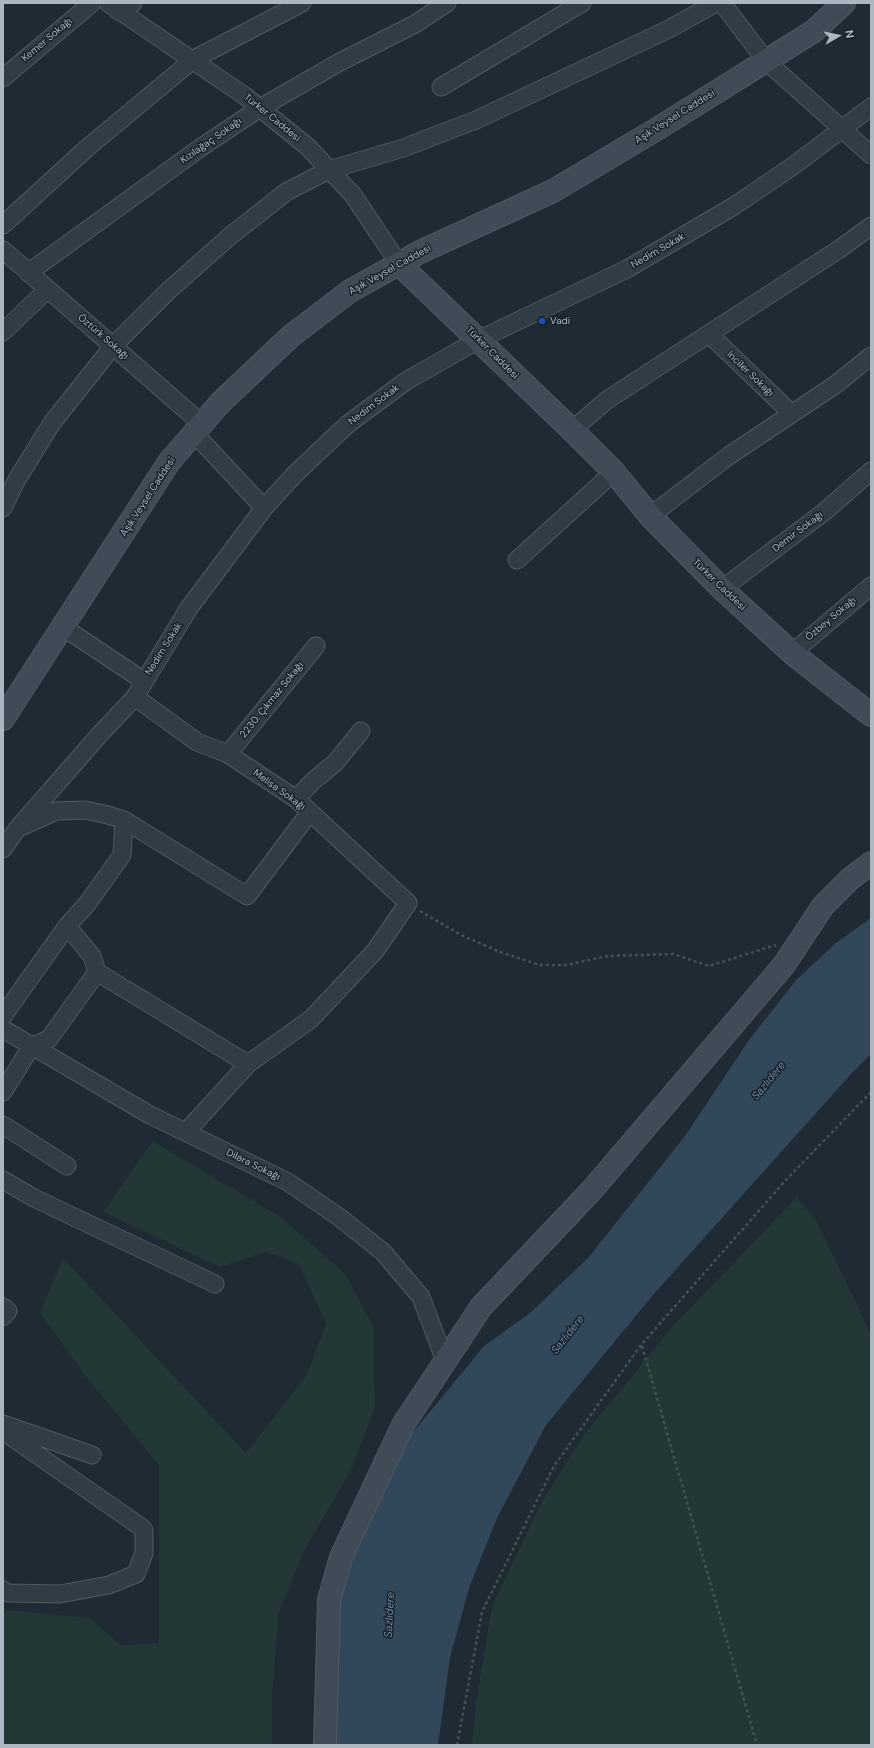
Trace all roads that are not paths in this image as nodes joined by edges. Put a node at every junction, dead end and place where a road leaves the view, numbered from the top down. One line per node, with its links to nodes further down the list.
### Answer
1 (92, 3): 12 (street, Kemer Sokağı)
2 (133, 3): 9 (street)
3 (302, 3): 10 (street)
4 (447, 3): 15 (street, Kızılağaç Sokağı)
5 (582, 3): 13 (street)
6 (716, 3): 18 (street)
7 (722, 3): 11 (street)
8 (844, 3): 11 (street, Aşık Veysel Caddesi)
9 (113, 7): 10 (street, Türker Caddesi)
10 (194, 60): 15 (street, Türker Caddesi); 19 (street)
11 (766, 60): 16 (street); 22 (street, Aşık Veysel Caddesi)
12 (3, 78)
13 (441, 87)
14 (871, 107): 16 (street, Nedim Sokak)
15 (260, 108): 18 (street, Türker Caddesi); 23 (street, Kızılağaç Sokağı)
16 (841, 129): 17 (street); 27 (street, Nedim Sokak)
17 (871, 155)
18 (329, 170): 22 (street, Türker Caddesi); 28 (street)
19 (3, 225)
20 (871, 226): 26 (street)
21 (3, 250): 23 (street, Öztürk Sokağı)
22 (399, 264): 27 (street, Türker Caddesi); 31 (street, Aşık Veysel Caddesi)
23 (28, 272): 24 (street, Öztürk Sokağı)
24 (48, 289): 25 (street); 28 (street, Öztürk Sokağı)
25 (3, 332)
26 (709, 334): 30 (street, İnciler Sokağı); 32 (street)
27 (480, 339): 32 (street, Türker Caddesi); 36 (street, Nedim Sokak)
28 (113, 346): 31 (street, Öztürk Sokağı); 35 (street)
29 (871, 356): 30 (street)
30 (792, 414): 37 (street)
31 (198, 429): 36 (street, Öztürk Sokağı); 41 (street, Aşık Veysel Caddesi)
32 (572, 430): 34 (street, Türker Caddesi)
33 (871, 471): 40 (street, Demir Sokağı)
34 (614, 472): 37 (street, Türker Caddesi); 38 (street)
35 (3, 508)
36 (264, 508): 44 (street, Nedim Sokak)
37 (650, 516): 40 (street, Türker Caddesi)
38 (517, 560)
39 (871, 586): 43 (street, Özbey Sokağı)
40 (722, 589): 43 (street, Türker Caddesi)
41 (63, 627): 44 (street); 47 (street, Aşık Veysel Caddesi)
42 (316, 646): 49 (street, 2230. Çıkmaz Sokağı)
43 (792, 653): 46 (street, Türker Caddesi)
44 (144, 681): 45 (street, Nedim Sokak)
45 (135, 697): 49 (street, Melisa Sokağı); 53 (street, Nedim Sokak)
46 (869, 709)
47 (3, 719)
48 (361, 731): 50 (street)
49 (228, 754): 50 (street, Melisa Sokağı)
50 (296, 800): 51 (street, Melisa Sokağı)
51 (310, 812): 52 (street); 61 (street, Melisa Sokağı)
52 (124, 820): 53 (street); 56 (street)
53 (17, 829): 54 (street, Nedim Sokak)
54 (3, 849)
55 (871, 863): 70 (street)
56 (67, 926): 57 (street); 58 (street)
57 (97, 972): 60 (street); 61 (street)
58 (3, 1016)
59 (3, 1029): 60 (street, Dilara Sokağı)
60 (31, 1047): 62 (street); 64 (street, Dilara Sokağı)
61 (248, 1064): 64 (street)
62 (3, 1092)
63 (3, 1125): 65 (street)
64 (186, 1132): 70 (street, Dilara Sokağı)
65 (67, 1166)
66 (3, 1180): 67 (street)
67 (214, 1284)
68 (3, 1307): 69 (street)
69 (3, 1317)
70 (445, 1361): 75 (street)
71 (3, 1424): 73 (street)
72 (3, 1431): 74 (street)
73 (92, 1455)
74 (3, 1590)
75 (325, 1745)

